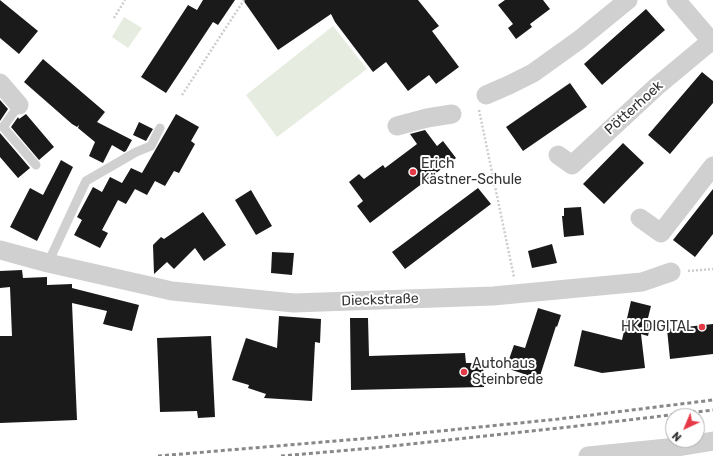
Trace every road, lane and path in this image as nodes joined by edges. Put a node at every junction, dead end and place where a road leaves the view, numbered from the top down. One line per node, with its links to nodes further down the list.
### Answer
1 (125, 0): 5 (path)
2 (244, 0): 8 (path)
3 (628, 0): 9 (street)
4 (676, 0): 6 (street, Pötterhoek)
5 (114, 18)
6 (709, 34): 14 (street, Pötterhoek)
7 (1, 87): 10 (street)
8 (182, 95)
9 (482, 101): 22 (path)
10 (19, 105): 15 (lane)
11 (452, 114): 12 (street)
12 (398, 126)
13 (160, 128): 19 (lane)
14 (558, 155)
15 (36, 164)
16 (713, 166): 17 (street)
17 (640, 218)
18 (0, 250): 19 (street, Dieckstraße)
19 (48, 263): 22 (street, Dieckstraße)
20 (713, 269): 21 (path)
21 (671, 272): 22 (street, Dieckstraße)
22 (517, 293)
23 (713, 441): 24 (street)
24 (588, 456)

